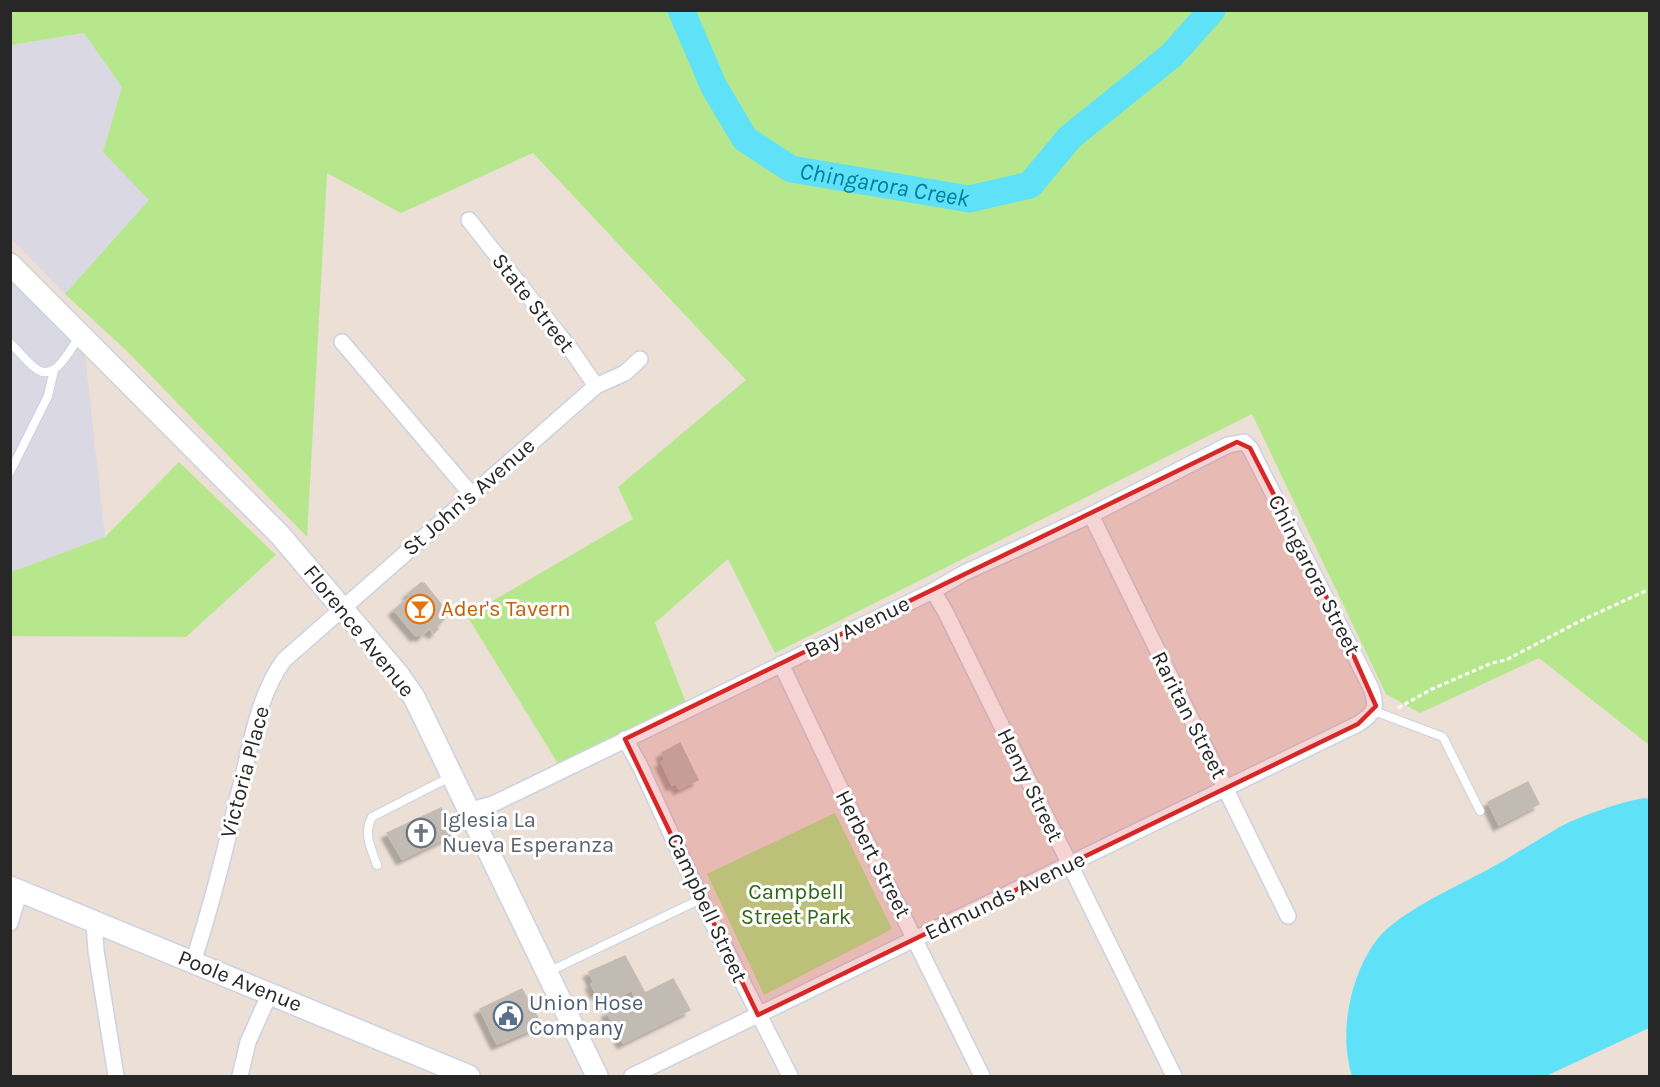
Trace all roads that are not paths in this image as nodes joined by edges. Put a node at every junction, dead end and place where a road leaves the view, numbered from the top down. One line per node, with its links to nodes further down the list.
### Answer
1 (469, 220): 8 (street, State Street)
2 (10, 264): 3 (street, Florence Avenue)
3 (80, 334): 7 (lane); 14 (street, Florence Avenue)
4 (342, 342): 11 (street)
5 (10, 343): 7 (lane)
6 (640, 359): 8 (street, St John's Avenue)
7 (54, 370): 10 (lane)
8 (597, 386): 11 (street, St John's Avenue)
9 (1244, 442): 12 (street, Bay Avenue); 16 (street, Chingarora Street)
10 (10, 472)
11 (472, 495): 14 (street, St John's Avenue)
12 (1091, 515): 13 (street, Bay Avenue); 19 (street, Raritan Street)
13 (933, 591): 15 (street, Bay Avenue); 22 (street, Henry Street)
14 (342, 608): 18 (street, Florence Avenue); 30 (street, Victoria Place)
15 (781, 664): 17 (street, Bay Avenue); 29 (street, Herbert Street)
16 (1380, 713): 19 (street, Edmunds Avenue); 21 (lane)
17 (625, 739): 20 (street, Bay Avenue); 25 (street, Campbell Street)
18 (452, 776): 20 (street, Florence Avenue); 23 (lane)
19 (1225, 788): 22 (street, Edmunds Avenue); 26 (street, Raritan Street)
20 (468, 811): 31 (street, Florence Avenue)
21 (1480, 811)
22 (1068, 864): 29 (street, Edmunds Avenue); 41 (street, Henry Street)
23 (378, 865)
24 (15, 889): 27 (street, Poole Avenue); 28 (street)
25 (701, 898): 31 (lane); 33 (street, Campbell Street)
26 (1288, 916)
27 (94, 921): 30 (street, Poole Avenue); 34 (street)
28 (10, 923)
29 (916, 939): 33 (street, Edmunds Avenue); 40 (street, Herbert Street)
30 (193, 962): 32 (street, Poole Avenue)
31 (546, 972): 37 (street, Florence Avenue)
32 (270, 993): 35 (street); 36 (street, Poole Avenue)
33 (758, 1015): 38 (street, Edmunds Avenue); 39 (street, Campbell Street)
34 (116, 1077)
35 (240, 1077)
36 (469, 1077)
37 (597, 1077)
38 (632, 1077)
39 (790, 1077)
40 (982, 1077)
41 (1174, 1077)

